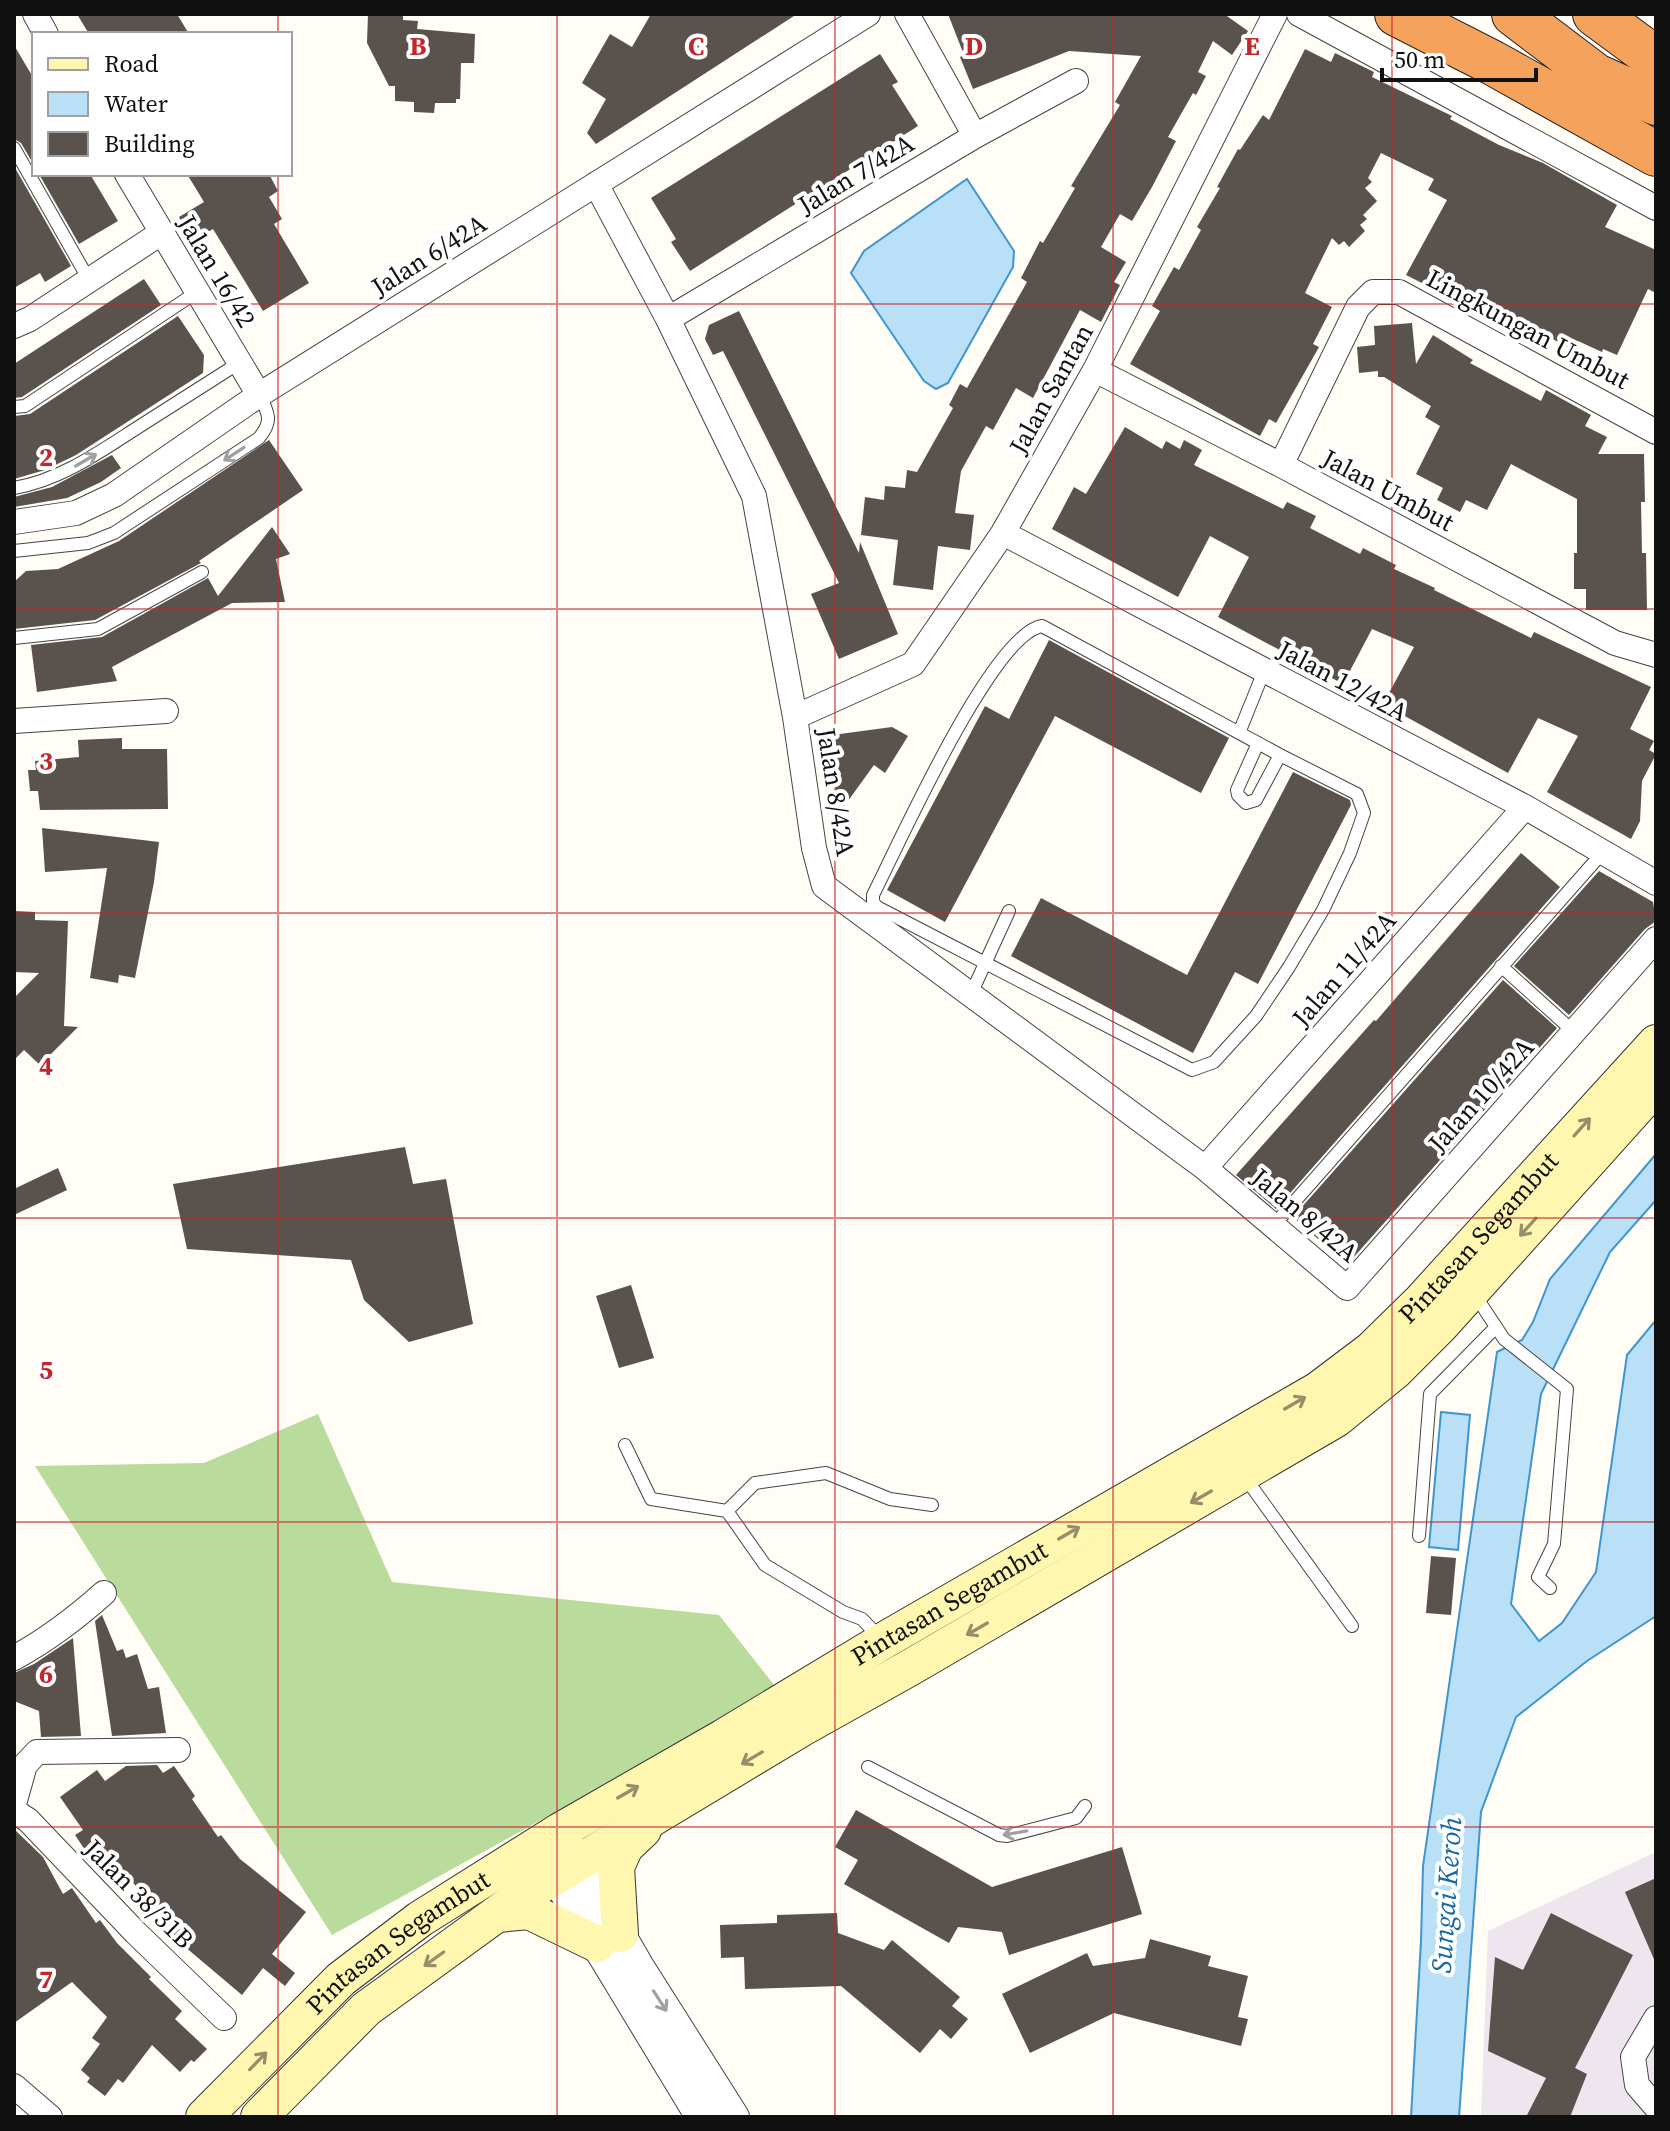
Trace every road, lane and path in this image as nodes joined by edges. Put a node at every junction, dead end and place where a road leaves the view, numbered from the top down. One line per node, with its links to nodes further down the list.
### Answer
1 (35, 14): 9 (street)
2 (868, 14): 18 (street, Jalan 6/42A)
3 (907, 14): 14 (street)
4 (1275, 14): 26 (street, Jalan Santan)
5 (1299, 14): 19 (street)
6 (1397, 14): 16 (highway)
7 (1595, 14): 10 (highway)
8 (1527, 25): 12 (highway); 13 (highway)
9 (45, 32)
10 (1656, 59)
11 (1076, 81): 14 (street, Jalan 7/42A)
12 (1656, 103)
13 (1656, 128)
14 (975, 136): 23 (street, Jalan 7/42A)
15 (14, 148): 21 (lane)
16 (1656, 154)
17 (128, 176): 20 (street, Jalan 16/42)
18 (596, 184): 23 (street, Jalan 8/42A); 27 (street, Jalan 6/42A)
19 (1656, 208)
20 (161, 233): 21 (street); 22 (street, Jalan 16/42)
21 (89, 280): 24 (street)
22 (197, 292): 25 (street, Jalan 16/42); 28 (lane)
23 (668, 319): 40 (street, Jalan 8/42A)
24 (14, 326)
25 (239, 363): 27 (street, Jalan 16/42); 31 (lane, one-way to 25)
26 (1095, 370): 30 (street, Jalan Umbut); 33 (street, Jalan Santan)
27 (259, 395): 32 (street, Jalan 6/42A); 34 (lane, one-way to 34)
28 (14, 407)
29 (1656, 432): 30 (street, Lingkungan Umbut)
30 (1281, 465): 37 (street, Jalan Umbut)
31 (14, 488)
32 (14, 522)
33 (1003, 533): 38 (street, Jalan 12/42A); 40 (street, Jalan Santan)
34 (14, 551)
35 (202, 572): 36 (lane)
36 (14, 638)
37 (1656, 655)
38 (1264, 671): 42 (lane); 45 (street, Jalan 12/42A)
39 (166, 711): 41 (street)
40 (795, 717): 52 (street, Jalan 8/42A)
41 (14, 721)
42 (1239, 733): 43 (lane); 50 (lane)
43 (1258, 743): 44 (lane); 44 (lane)
44 (1280, 755): 50 (lane)
45 (1525, 807): 46 (street, Jalan 12/42A); 56 (street, Jalan 11/42A)
46 (1604, 851): 47 (street, Jalan 12/42A); 51 (lane)
47 (1656, 883)
48 (1009, 911): 50 (lane)
49 (1656, 939): 53 (street, Jalan 10/42A)
50 (985, 965): 52 (lane)
51 (1501, 966): 53 (lane); 57 (lane)
52 (971, 994): 56 (street, Jalan 8/42A)
53 (1574, 1032): 58 (street, Jalan 10/42A)
54 (1656, 1043): 69 (main road, Pintasan Segambut, one-way to 54)
55 (1656, 1086): 59 (main road, Pintasan Segambut, one-way to 59)
56 (1205, 1168): 57 (street, Jalan 8/42A)
57 (1273, 1226): 58 (street, Jalan 8/42A)
58 (1347, 1288)
59 (1471, 1290): 60 (lane); 62 (main road, Pintasan Segambut)
60 (1496, 1327): 65 (lane); 66 (lane)
61 (625, 1445): 64 (lane)
62 (1242, 1473): 68 (lane); 76 (main road, Pintasan Segambut, one-way to 76)
63 (932, 1505): 64 (lane)
64 (727, 1511): 69 (lane)
65 (1419, 1536)
66 (1550, 1588)
67 (104, 1593): 70 (street)
68 (1352, 1626)
69 (883, 1641): 77 (main road, Pintasan Segambut, one-way to 69)
70 (14, 1658)
71 (178, 1750): 73 (street)
72 (868, 1767): 74 (lane, one-way to 72)
73 (14, 1804)
74 (1085, 1806)
75 (14, 1811): 81 (street, Jalan 38/31B)
76 (662, 1812): 78 (main road, Pintasan Segambut); 80 (main road)
77 (548, 1839): 78 (street); 86 (main road, Pintasan Segambut, one-way to 77)
78 (567, 1870): 79 (main road, Pintasan Segambut); 80 (street)
79 (498, 1914): 80 (main road); 87 (main road, Pintasan Segambut, one-way to 87)
80 (608, 1939): 88 (street); 89 (street, one-way to 89)
81 (224, 2018)
82 (1656, 2018): 84 (street)
83 (14, 2086): 85 (street)
84 (1656, 2107)
85 (50, 2117)
86 (204, 2117)
87 (259, 2117)
88 (701, 2117)
89 (734, 2117)

